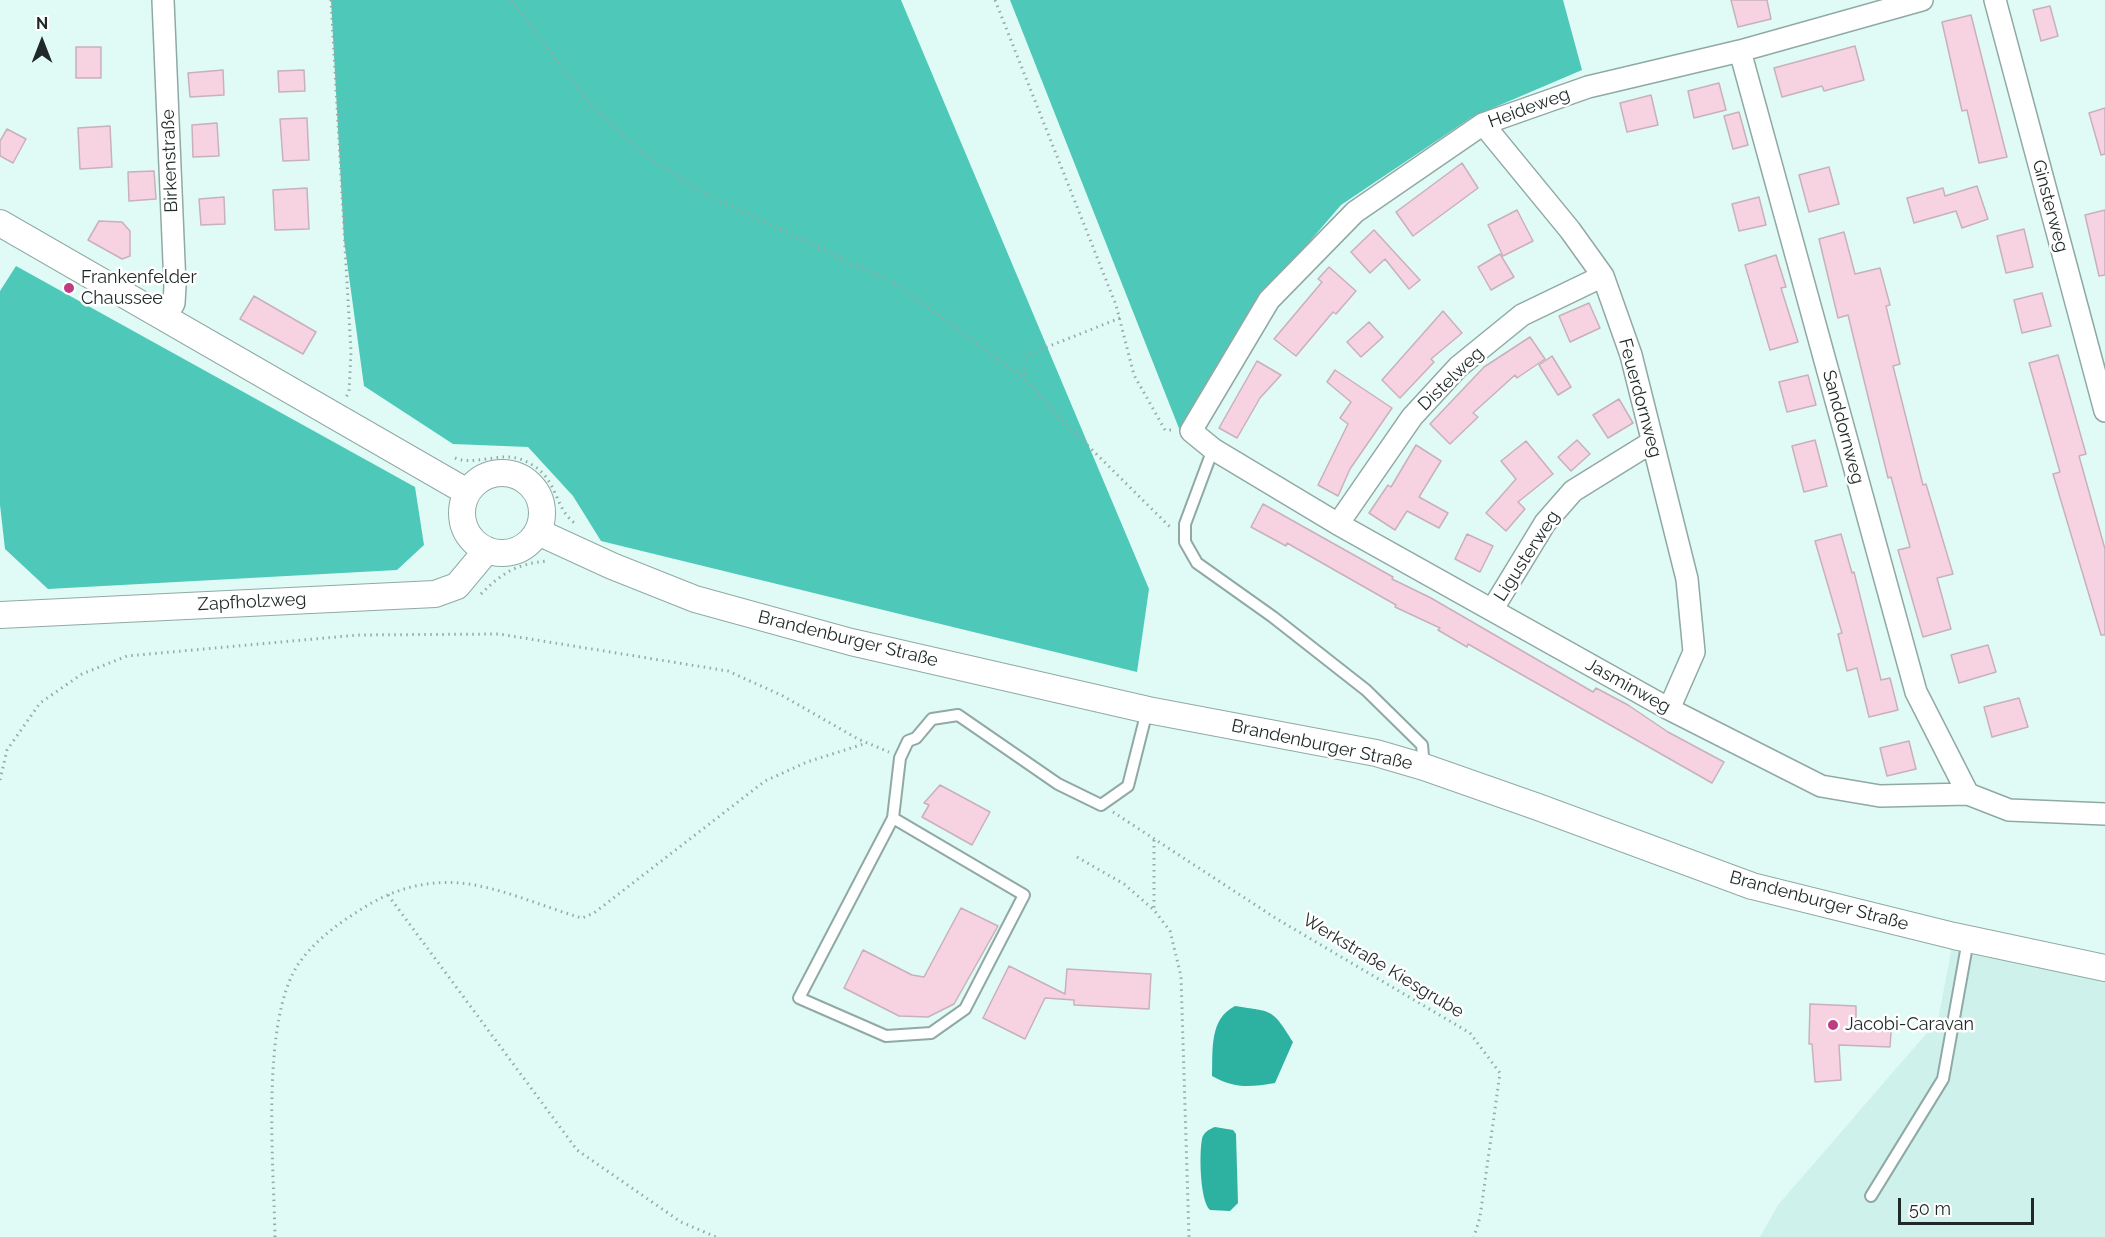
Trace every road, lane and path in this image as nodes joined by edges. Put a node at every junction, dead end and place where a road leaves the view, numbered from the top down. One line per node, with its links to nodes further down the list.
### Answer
1 (163, 0): 12 (street, Birkenstraße)
2 (331, 0): 15 (path)
3 (511, 0): 13 (path)
4 (995, 0): 11 (path)
5 (1922, 0): 7 (street, Heideweg)
6 (1995, 0): 14 (street, Ginsterweg)
7 (1740, 51): 8 (street, Heideweg); 32 (street, Sanddornweg)
8 (1483, 124): 10 (street, Feuerdornweg); 16 (street, Heideweg)
9 (0, 223): 12 (street)
10 (1603, 276): 17 (street, Feuerdornweg); 20 (street, Distelweg)
11 (1120, 318): 13 (path); 16 (path)
12 (165, 319): 15 (street)
13 (1024, 378): 22 (path)
14 (2105, 411)
15 (333, 416): 19 (street)
16 (1191, 431): 18 (street, Jasminweg)
17 (1652, 442): 24 (street, Ligusterweg); 26 (street, Feuerdornweg)
18 (1214, 449): 20 (street, Jasminweg); 22 (lane)
19 (467, 492): 21 (street); 23 (street)
20 (1338, 524): 24 (street, Jasminweg)
21 (538, 532): 23 (street); 27 (street, Brandenburger Straße)
22 (1185, 542): 30 (lane)
23 (487, 550): 25 (street, Zapfholzweg)
24 (1492, 610): 26 (street, Jasminweg)
25 (0, 615)
26 (1669, 709): 32 (street, Jasminweg)
27 (1148, 710): 30 (street, Brandenburger Straße); 33 (lane)
28 (868, 743): 29 (path); 31 (path); 38 (path)
29 (900, 758): 33 (lane); 35 (lane)
30 (1424, 767): 40 (street, Brandenburger Straße)
31 (0, 780)
32 (1968, 794): 34 (street, Jasminweg)
33 (1101, 805): 36 (path, Werkstraße Kiesgrube)
34 (2105, 814)
35 (893, 818): 35 (lane)
36 (1154, 840): 39 (path); 46 (path, Werkstraße Kiesgrube)
37 (1077, 857): 39 (path)
38 (388, 895): 43 (path); 44 (path)
39 (1154, 910): 45 (path)
40 (1968, 939): 41 (street, Brandenburger Straße); 42 (lane)
41 (2105, 968)
42 (1871, 1196)
43 (275, 1237)
44 (716, 1237)
45 (1189, 1237)
46 (1474, 1237)

